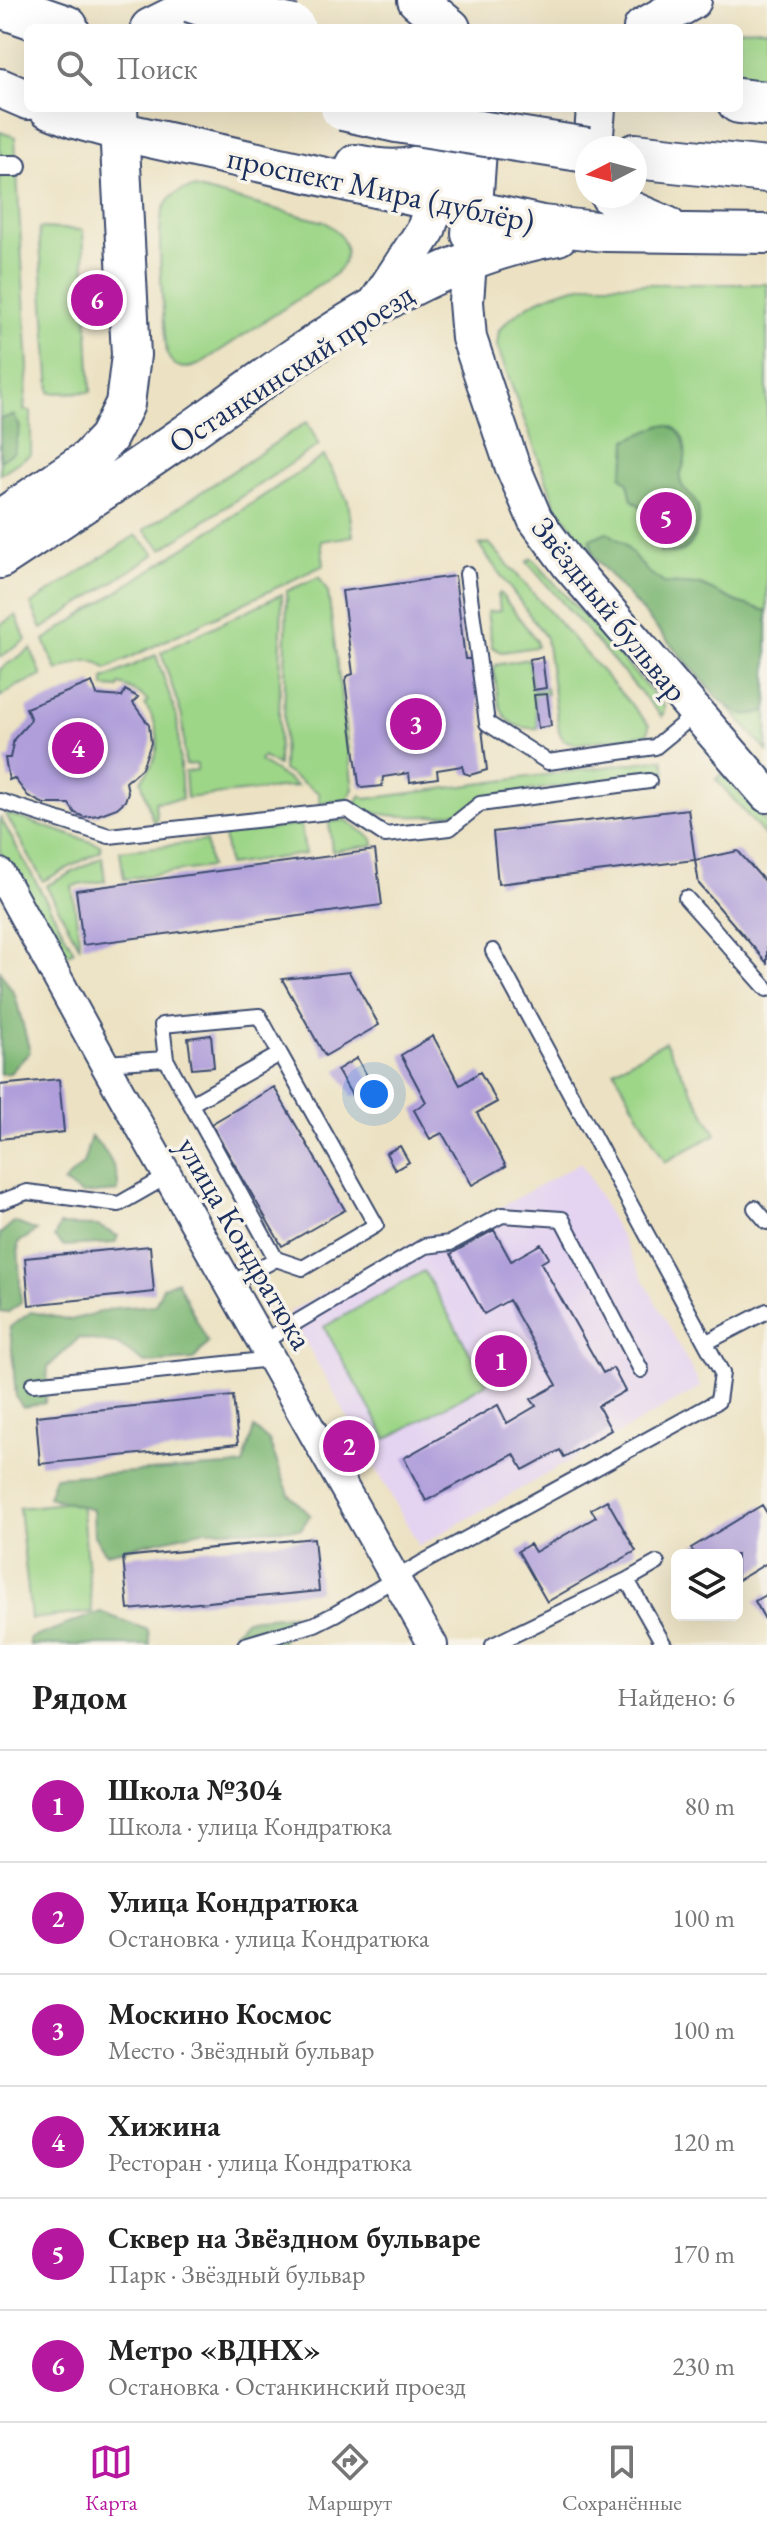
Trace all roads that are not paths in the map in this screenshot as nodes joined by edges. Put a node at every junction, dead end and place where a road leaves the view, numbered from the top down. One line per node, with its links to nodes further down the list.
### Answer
1 (191, 0): 8 (main road, bridge)
2 (236, 0): 7 (main road)
3 (415, 0): 9 (main road); 10 (main road)
4 (692, 0): 11 (main road)
5 (0, 5): 6 (main road)
6 (55, 24)
7 (158, 24)
8 (276, 24)
9 (437, 24)
10 (446, 24)
11 (650, 24)
12 (0, 88): 13 (main road)
13 (24, 98)
14 (743, 101): 15 (main road)
15 (767, 104)
16 (58, 112): 20 (main road, проспект Мира (дублёр))
17 (361, 112): 22 (main road, bridge)
18 (596, 112): 21 (main road)
19 (461, 115): 24 (main road); 26 (main road); 27 (main road)
20 (118, 119): 24 (main road, проспект Мира (дублёр)); 32 (main road, Останкинский проезд)
21 (594, 136)
22 (575, 148)
23 (647, 157): 25 (main road)
24 (273, 166): 26 (main road, проспект Мира (дублёр))
25 (767, 170)
26 (436, 203): 27 (main road, проспект Мира (дублёр)); 31 (main road)
27 (473, 211): 28 (main road, проспект Мира (дублёр)); 30 (main road)
28 (607, 214): 29 (main road, проспект Мира (дублёр)); 30 (main road, Останкинский проезд)
29 (767, 234)
30 (469, 261): 31 (main road, Останкинский проезд); 35 (street, Звёздный бульвар)
31 (377, 305): 33 (main road, Останкинский проезд)
32 (0, 519)
33 (0, 559)
34 (467, 574): 35 (lane)
35 (695, 714): 37 (street, Звёздный бульвар)
36 (649, 781): 38 (lane)
37 (767, 795)
38 (0, 801)
39 (0, 873): 45 (street, улица Кондратюка)
40 (686, 898): 42 (lane)
41 (493, 951): 54 (lane)
42 (767, 989)
43 (280, 1054): 44 (lane); 46 (lane); 51 (lane)
44 (166, 1059): 45 (lane); 46 (lane)
45 (104, 1063): 47 (street, улица Кондратюка)
46 (191, 1104): 51 (lane)
47 (168, 1176): 48 (lane); 52 (street, улица Кондратюка)
48 (0, 1202)
49 (755, 1208): 50 (lane)
50 (767, 1222)
51 (276, 1259): 52 (lane)
52 (230, 1284): 55 (street, улица Кондратюка)
53 (767, 1311): 54 (lane)
54 (707, 1342): 59 (lane)
55 (268, 1350): 56 (lane); 57 (lane); 59 (street, улица Кондратюка)
56 (641, 1370)
57 (33, 1384)
58 (657, 1563): 60 (lane)
59 (396, 1578): 61 (lane); 62 (street, улица Кондратюка)
60 (627, 1580): 63 (lane); 64 (lane)
61 (245, 1645)
62 (433, 1645)
63 (493, 1645)
64 (664, 1645)

